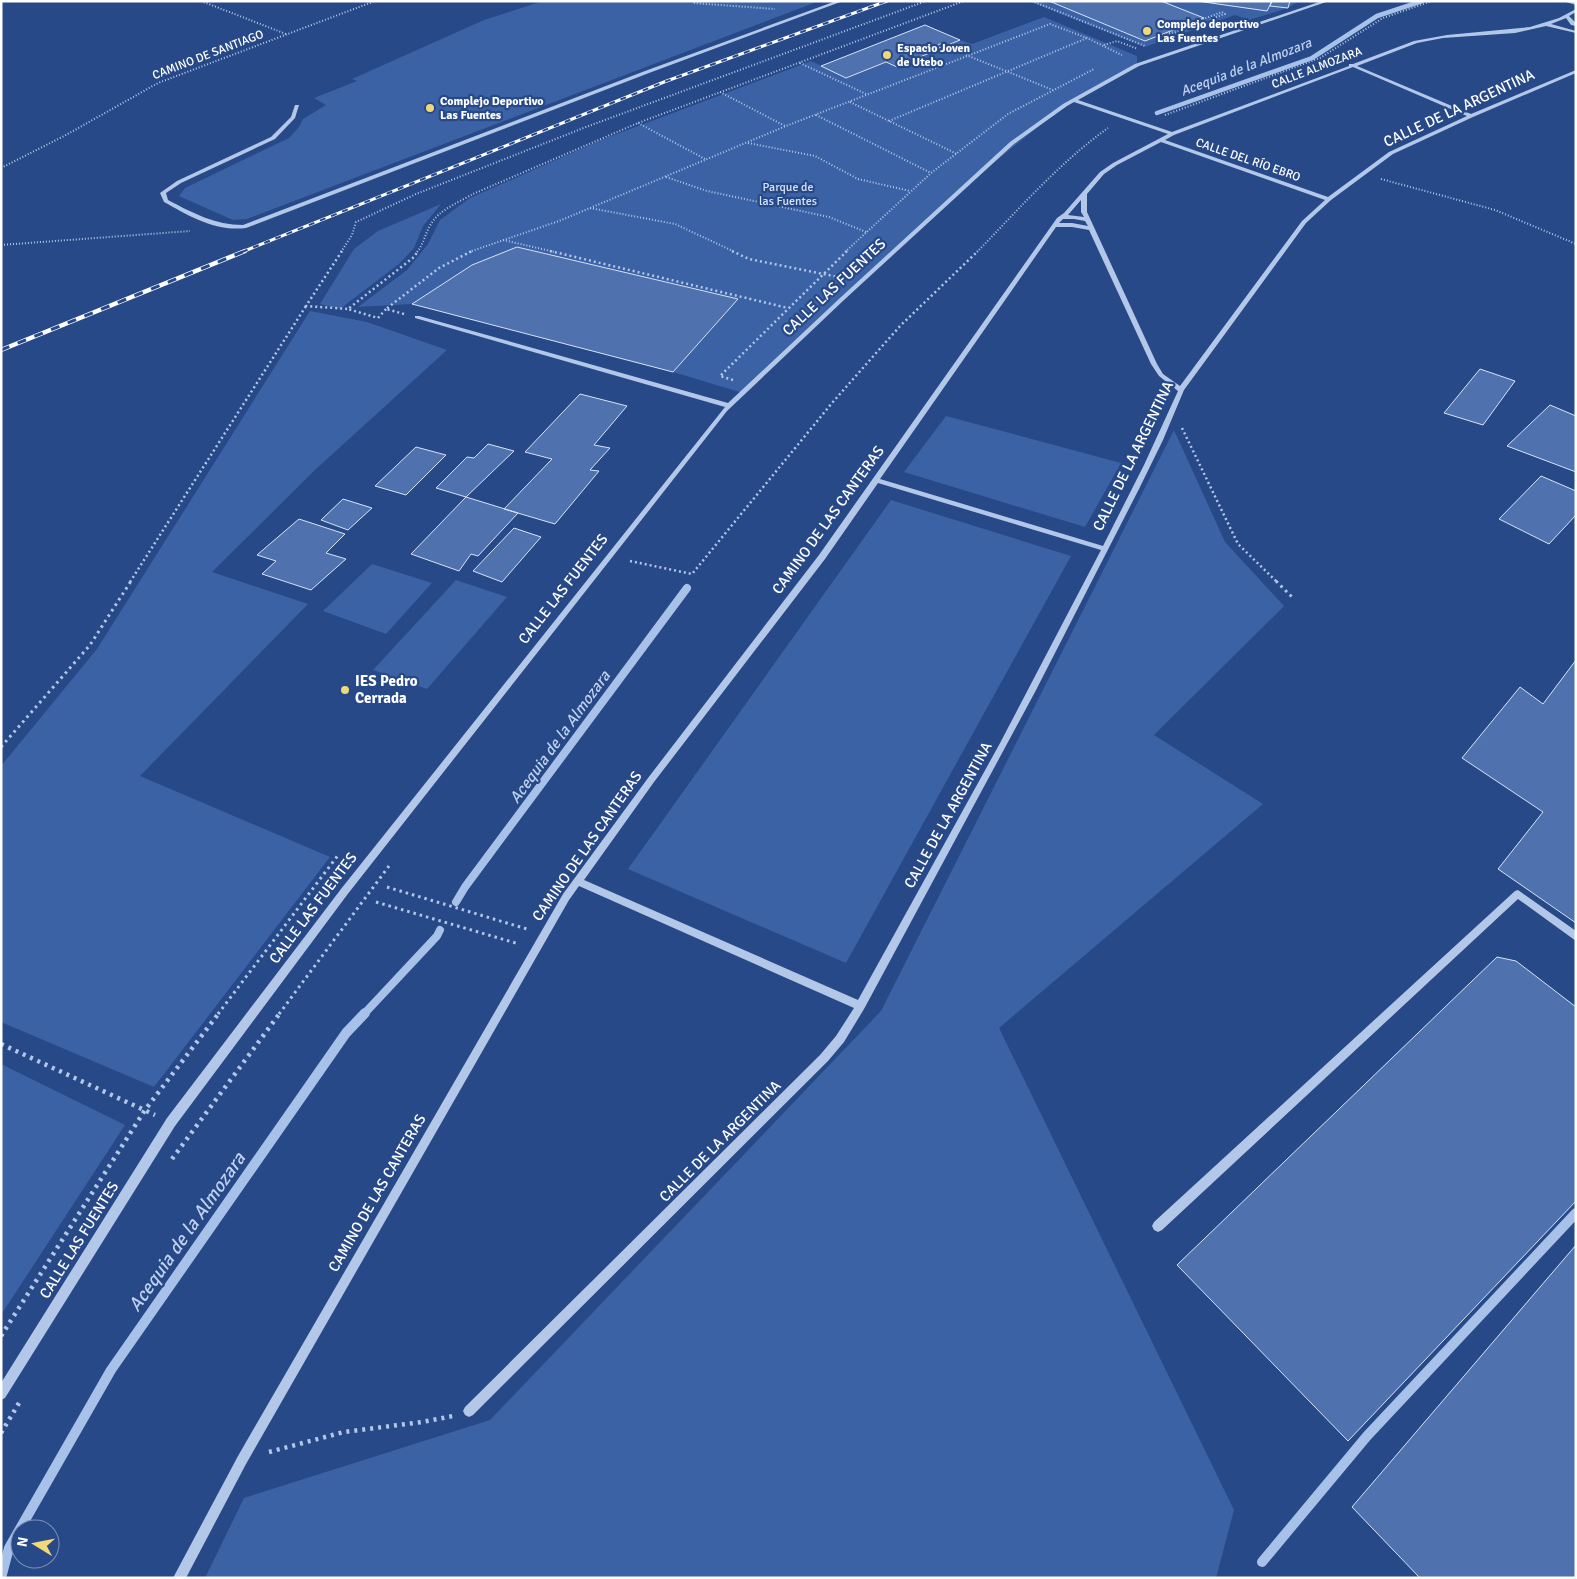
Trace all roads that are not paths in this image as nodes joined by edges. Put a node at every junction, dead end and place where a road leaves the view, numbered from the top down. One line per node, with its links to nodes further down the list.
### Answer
1 (841, 1): 13 (street)
2 (1327, 1): 12 (street, CALLE LAS FUENTES)
3 (1568, 1): 4 (street)
4 (1576, 4)
5 (1576, 10): 6 (street, CALLE ALMOZARA)
6 (1567, 16): 7 (street, CALLE ALMOZARA); 8 (street)
7 (1547, 25): 9 (street); 10 (street, CALLE ALMOZARA)
8 (1576, 25)
9 (1576, 32)
10 (1350, 66): 14 (street); 15 (street, CALLE ALMOZARA)
11 (1576, 71): 14 (street, CALLE DE LA ARGENTINA)
12 (1074, 100): 15 (street); 25 (street, CALLE LAS FUENTES)
13 (297, 106)
14 (1471, 116): 18 (street, CALLE DE LA ARGENTINA)
15 (1172, 134): 16 (street, CALLE ALMOZARA)
16 (1161, 140): 17 (street, CALLE ALMOZARA); 18 (street, CALLE DEL RÍO EBRO)
17 (1084, 193): 19 (street, CAMINO DE LAS CANTERAS); 20 (street)
18 (1329, 199): 24 (street, CALLE DE LA ARGENTINA)
19 (1062, 217): 20 (street); 21 (street, CAMINO DE LAS CANTERAS)
20 (1088, 220): 22 (street)
21 (1055, 225): 22 (street); 26 (street, CAMINO DE LAS CANTERAS)
22 (1093, 229): 24 (street)
23 (417, 318): 25 (street)
24 (1181, 390): 27 (street, CALLE DE LA ARGENTINA)
25 (730, 406): 32 (street, CALLE LAS FUENTES)
26 (876, 480): 27 (street); 28 (street, CAMINO DE LAS CANTERAS)
27 (1105, 549): 30 (street, CALLE DE LA ARGENTINA)
28 (577, 881): 30 (street); 34 (street, CAMINO DE LAS CANTERAS)
29 (1576, 937): 31 (street)
30 (860, 1006): 33 (street, CALLE DE LA ARGENTINA)
31 (1158, 1226)
32 (1, 1394)
33 (469, 1411)
34 (179, 1578)

